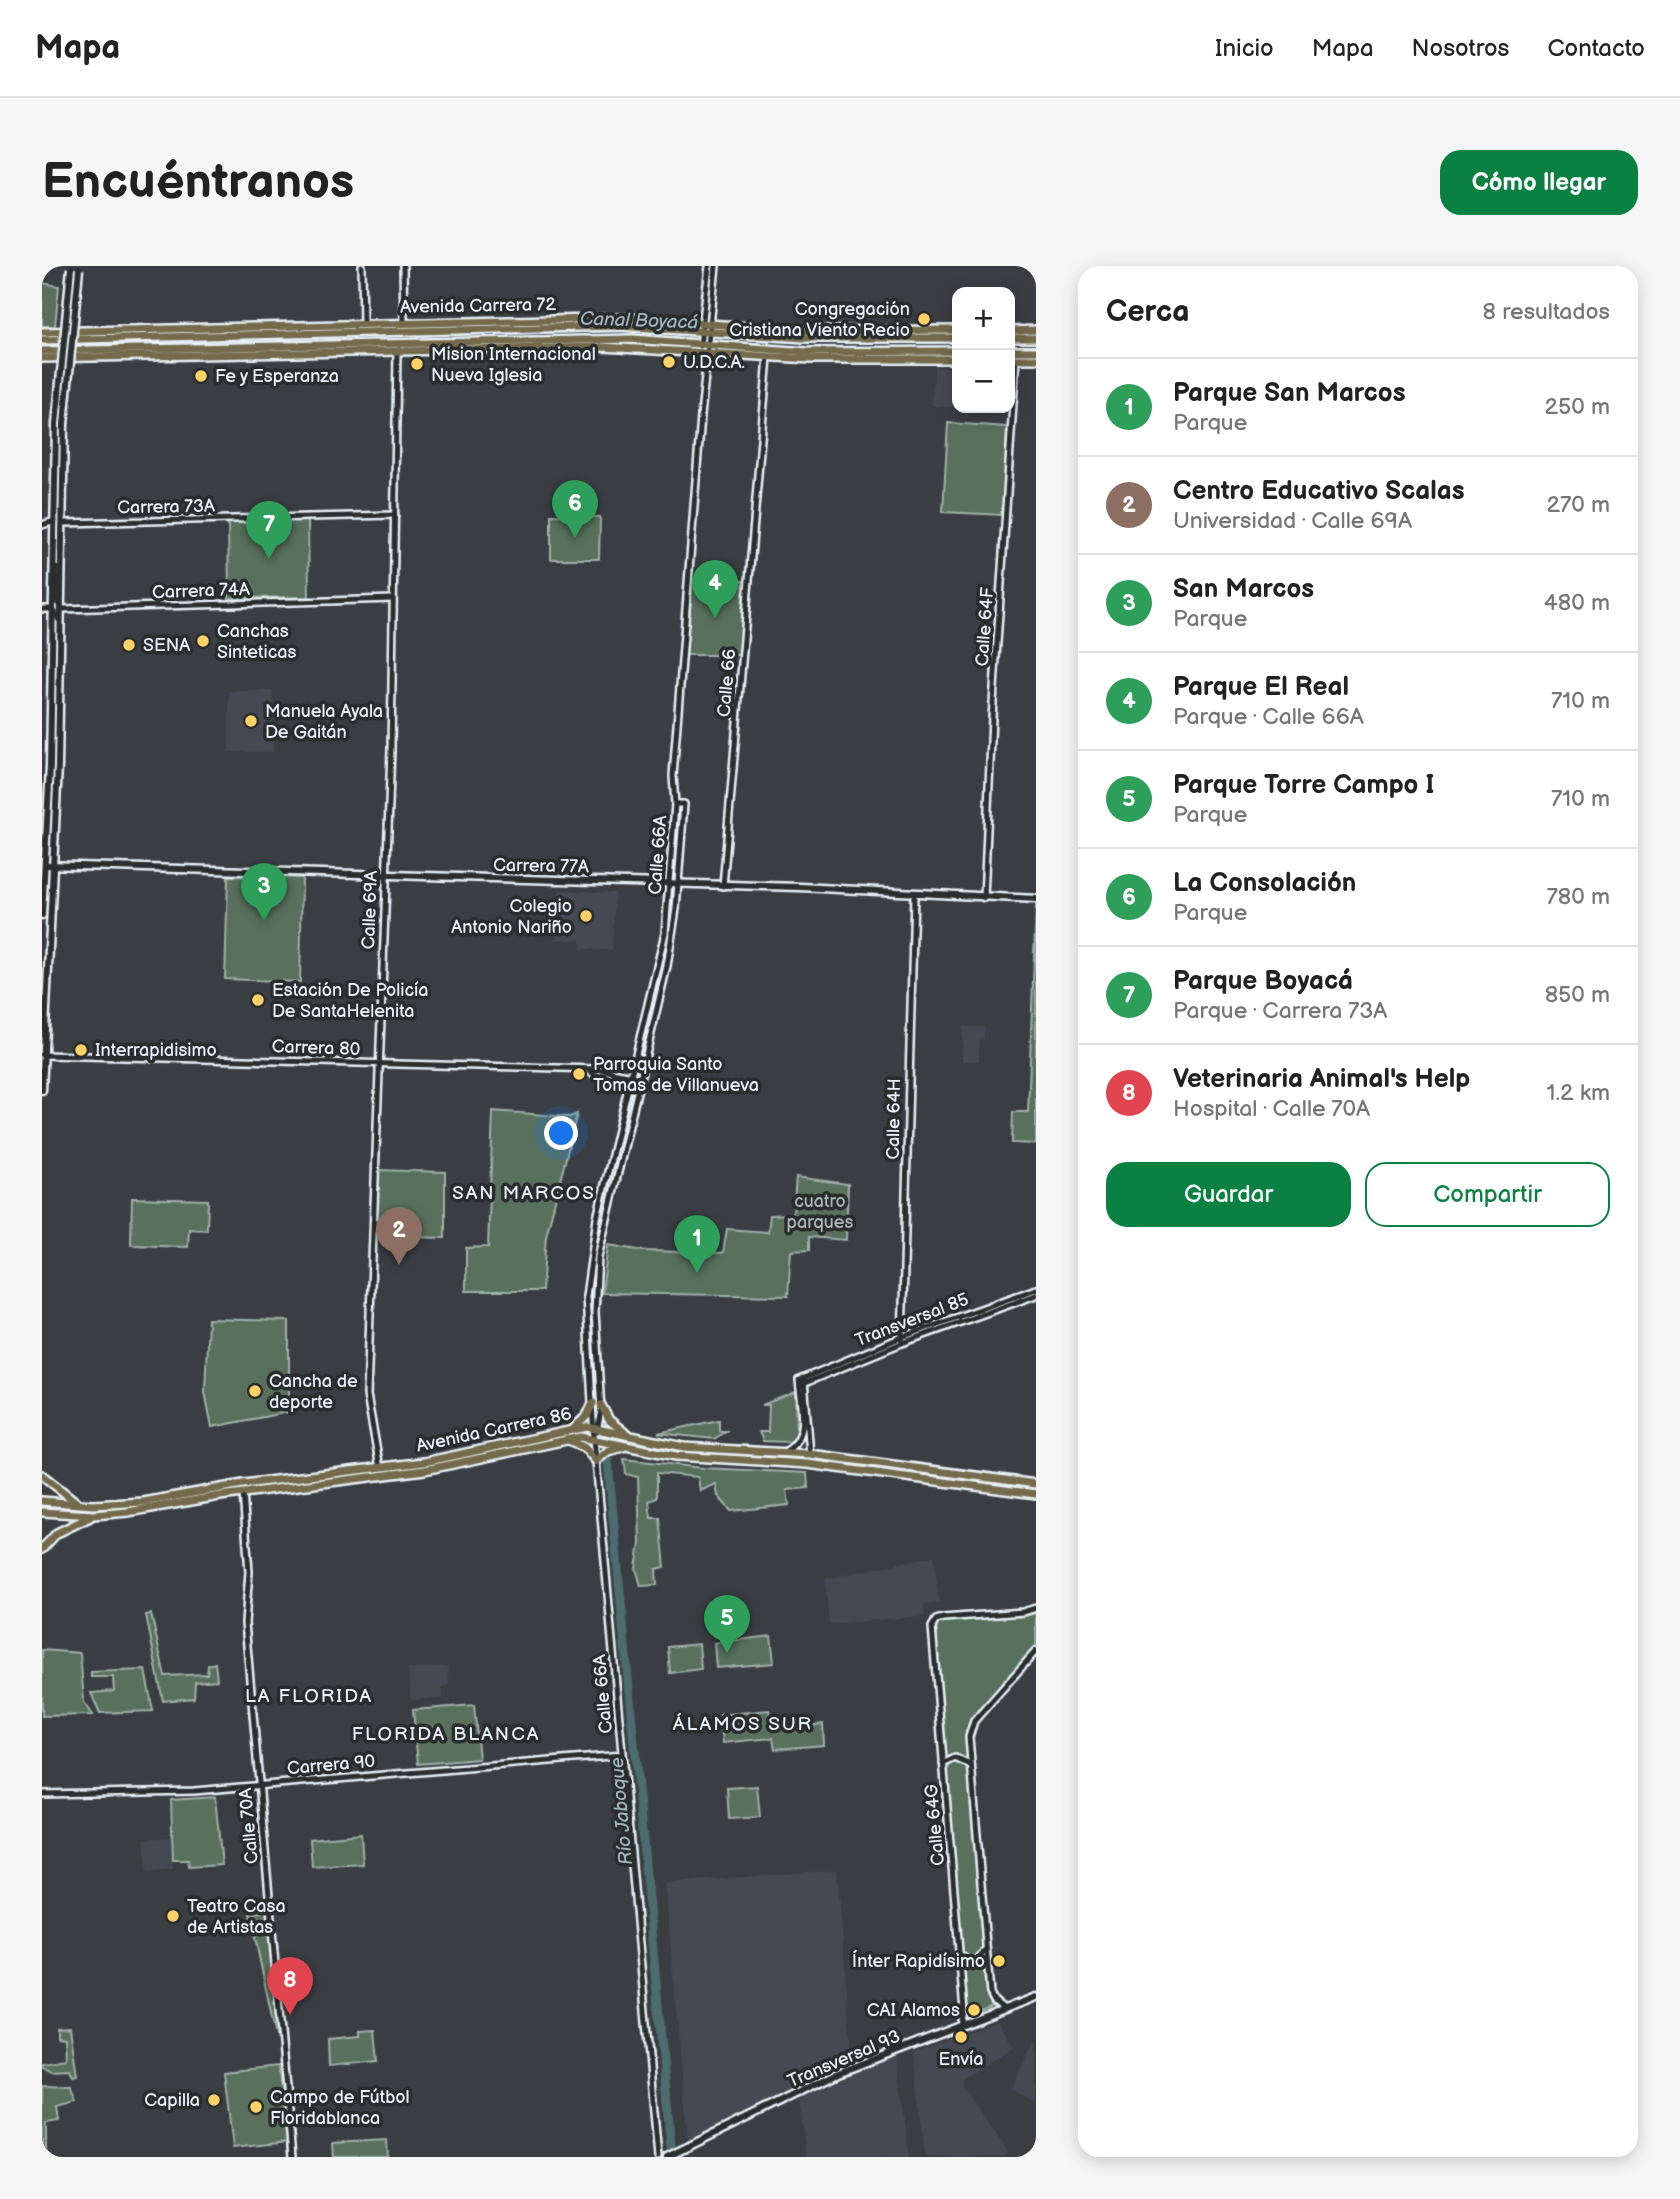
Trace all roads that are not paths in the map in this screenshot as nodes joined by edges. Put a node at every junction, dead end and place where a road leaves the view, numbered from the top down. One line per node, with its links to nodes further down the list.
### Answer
1 (362, 266): 8 (street)
2 (403, 266): 7 (street)
3 (709, 266): 21 (street, Calle 66A)
4 (716, 266): 21 (street, Calle 66A)
5 (75, 267): 48 (main road, bridge); 49 (main road, bridge)
6 (530, 320): 7 (main road, Avenida Carrera 72); 10 (main road); 21 (main road, Avenida Carrera 72)
7 (404, 324): 8 (main road, Avenida Carrera 72)
8 (363, 325): 9 (main road, Avenida Carrera 72); 17 (main road)
9 (210, 328): 11 (main road, Avenida Carrera 72); 18 (main road)
10 (541, 328): 17 (main road, Avenida Carrera 72); 21 (main road, Avenida Carrera 72)
11 (146, 329): 16 (main road, Avenida Carrera 72); 20 (main road)
12 (909, 329): 13 (main road, Avenida Carrera 72); 19 (main road); 21 (main road, Avenida Carrera 72)
13 (952, 330)
14 (1036, 330): 15 (main road)
15 (1015, 331)
16 (42, 332)
17 (349, 332): 18 (main road, Avenida Carrera 72)
18 (233, 335): 20 (main road, Avenida Carrera 72)
19 (921, 337): 21 (main road, Avenida Carrera 72); 22 (main road, Avenida Carrera 72)
20 (127, 338): 25 (main road, Avenida Carrera 72)
21 (705, 338): 26 (main road, Avenida Carrera 72); 29 (main road, Avenida Carrera 72); 35 (main road, Avenida Carrera 72); 39 (main road, Avenida Carrera 72); 58 (street, Calle 66A)
22 (952, 338)
23 (1015, 338): 24 (main road)
24 (1036, 338)
25 (42, 340)
26 (369, 345): 27 (main road, Avenida Carrera 72); 36 (main road)
27 (212, 349): 28 (main road, Avenida Carrera 72); 38 (main road)
28 (165, 350): 31 (main road, Avenida Carrera 72); 37 (main road)
29 (902, 350): 30 (main road, Avenida Carrera 72); 40 (main road)
30 (932, 350): 32 (main road, Avenida Carrera 72); 42 (main road)
31 (42, 351)
32 (952, 351)
33 (1015, 351): 34 (main road)
34 (1036, 351)
35 (397, 352): 36 (main road, Avenida Carrera 72); 47 (street, Calle 69A)
36 (349, 353): 38 (main road, Avenida Carrera 72)
37 (179, 357): 38 (main road, Avenida Carrera 72); 41 (main road, Avenida Carrera 72)
38 (195, 357)
39 (768, 357): 40 (main road, Avenida Carrera 72); 63 (street, Calle 66)
40 (888, 357): 42 (main road, Avenida Carrera 72)
41 (42, 358)
42 (944, 359): 43 (main road, Avenida Carrera 72)
43 (952, 359)
44 (1015, 359): 45 (main road)
45 (1036, 359)
46 (1010, 413): 65 (street, Calle 64F)
47 (395, 515): 49 (street, Carrera 73A); 51 (street, Calle 69A)
48 (49, 523): 50 (main road)
49 (64, 523): 54 (main road)
50 (54, 557): 53 (main road); 54 (street)
51 (394, 599): 54 (street, Carrera 74A); 61 (street, Calle 69A)
52 (42, 609): 53 (street)
53 (53, 609): 55 (street); 56 (main road)
54 (62, 609): 55 (main road)
55 (61, 657): 57 (main road)
56 (46, 766): 57 (main road); 59 (main road)
57 (58, 766): 60 (main road)
58 (675, 804): 62 (street, Calle 66A); 62 (street, Calle 66A)
59 (45, 865): 60 (main road, Carrera 77A); 67 (main road)
60 (53, 866): 61 (main road, Carrera 77A); 68 (main road)
61 (386, 876): 62 (main road, Carrera 77A); 69 (street, Calle 69A)
62 (674, 884): 63 (main road, Carrera 77A); 71 (street, Calle 66A); 72 (street, Calle 66A)
63 (723, 886): 64 (main road, Carrera 77A)
64 (914, 895): 65 (main road, Carrera 77A); 78 (street, Calle 64H)
65 (984, 898): 66 (main road, Carrera 77A)
66 (1036, 899)
67 (42, 915)
68 (43, 1055): 69 (street, Carrera 80); 75 (main road)
69 (377, 1064): 70 (street, Carrera 80); 90 (street, Calle 69A)
70 (589, 1071): 71 (street, Carrera 80); 73 (street, Carrera 80)
71 (632, 1076): 72 (street, Carrera 80); 73 (street, Calle 66A)
72 (640, 1078): 74 (street, Calle 66A)
73 (630, 1083): 74 (street, Carrera 80); 80 (street, Calle 66A)
74 (638, 1086): 80 (street, Calle 66A)
75 (42, 1090)
76 (1036, 1289): 78 (street, Transversal 85)
77 (1036, 1295): 78 (street, Transversal 85)
78 (902, 1340): 79 (street, Transversal 85)
79 (802, 1382): 87 (street); 88 (street)
80 (597, 1404): 81 (street, Calle 66A); 82 (main road); 83 (main road)
81 (596, 1428): 82 (main road, Avenida Carrera 86); 83 (main road, Avenida Carrera 86); 84 (street, Calle 66A)
82 (572, 1429): 90 (main road, Avenida Carrera 86)
83 (630, 1437): 87 (main road, Avenida Carrera 86)
84 (594, 1438): 85 (main road, Avenida Carrera 86); 86 (main road, Avenida Carrera 86); 89 (street, Calle 66A)
85 (566, 1439): 89 (main road); 93 (main road, Avenida Carrera 86)
86 (625, 1446): 89 (main road); 94 (main road, Avenida Carrera 86)
87 (784, 1452): 88 (main road, Avenida Carrera 86)
88 (810, 1454): 92 (main road, Avenida Carrera 86)
89 (596, 1461): 102 (street, Calle 66A)
90 (380, 1468): 96 (main road, Avenida Carrera 86)
91 (42, 1475): 96 (main road)
92 (1036, 1484)
93 (243, 1493): 98 (main road, Avenida Carrera 86); 105 (street, Calle 70A)
94 (1036, 1494)
95 (42, 1501): 96 (main road, Avenida Carrera 86)
96 (79, 1504)
97 (42, 1512): 98 (main road, Avenida Carrera 86)
98 (94, 1515): 99 (main road)
99 (42, 1549)
100 (1036, 1608): 103 (street, Calle 64G)
101 (1036, 1651): 104 (street)
102 (622, 1755): 105 (street, Carrera 90); 114 (street, Calle 66A)
103 (943, 1765): 104 (street); 108 (street, Calle 64G)
104 (970, 1765): 107 (street)
105 (260, 1785): 106 (street, Carrera 90); 113 (street, Calle 70A)
106 (42, 1794)
107 (986, 1949): 108 (street); 110 (street)
108 (959, 1954): 111 (street, Calle 64G)
109 (1036, 1997): 110 (main road, Transversal 93)
110 (1004, 2009): 111 (main road, Transversal 93)
111 (961, 2026): 112 (main road, Transversal 93)
112 (685, 2154): 115 (main road, Transversal 93)
113 (292, 2157)
114 (658, 2157)
115 (667, 2157)

